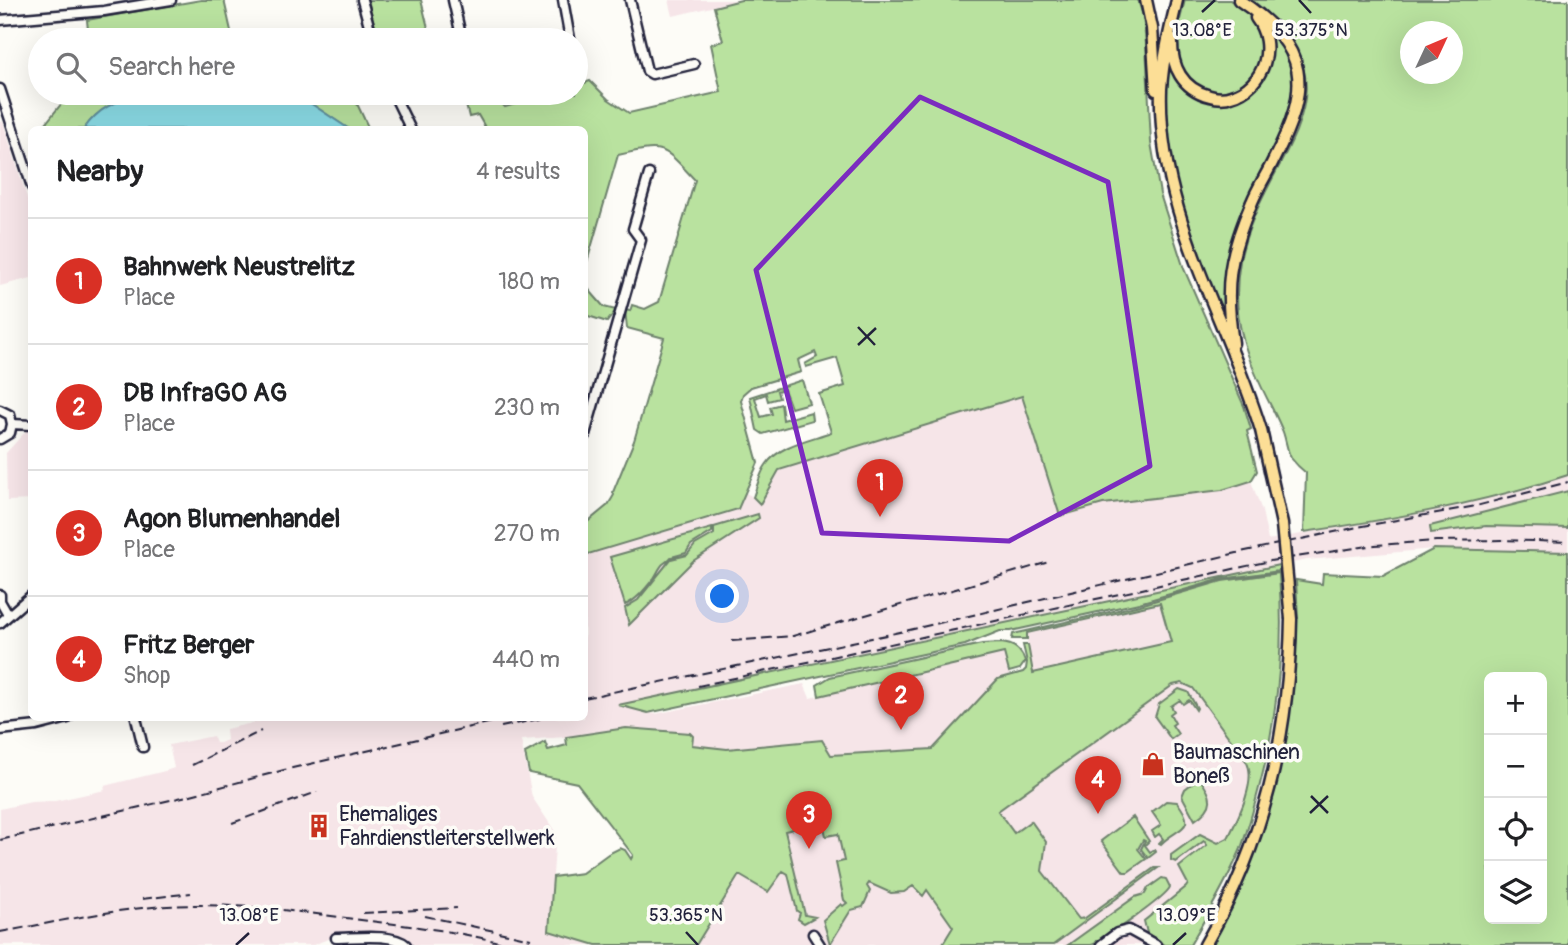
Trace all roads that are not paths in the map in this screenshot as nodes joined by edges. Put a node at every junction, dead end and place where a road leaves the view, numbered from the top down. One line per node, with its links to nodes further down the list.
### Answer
1 (171, 0): 10 (street)
2 (362, 0): 11 (street)
3 (453, 0): 12 (street)
4 (563, 0): 13 (street)
5 (630, 0): 14 (street)
6 (1146, 0): 18 (main road)
7 (1177, 0): 9 (main road)
8 (1241, 2): 9 (main road); 22 (main road)
9 (1174, 14): 18 (main road)
10 (0, 20)
11 (370, 28)
12 (460, 28)
13 (568, 28)
14 (694, 64)
15 (0, 89): 16 (street)
16 (2, 101): 21 (street)
17 (399, 105): 19 (street)
18 (1162, 122): 22 (main road)
19 (409, 126)
20 (649, 174): 25 (street)
21 (28, 176)
22 (1235, 358): 39 (main road, bridge)
23 (0, 410): 24 (street)
24 (12, 424): 26 (street); 27 (street)
25 (588, 424)
26 (28, 425)
27 (0, 439)
28 (0, 595): 30 (street)
29 (28, 598): 30 (street)
30 (8, 615): 31 (street)
31 (0, 623)
32 (56, 721): 34 (street)
33 (137, 721): 35 (street)
34 (0, 730)
35 (143, 747)
36 (1136, 932): 42 (street); 43 (street); 44 (street)
37 (813, 934): 41 (street)
38 (336, 939): 40 (street)
39 (1208, 940): 45 (street)
40 (406, 945)
41 (820, 945)
42 (1101, 945)
43 (1147, 945)
44 (1156, 945)
45 (1198, 945)

